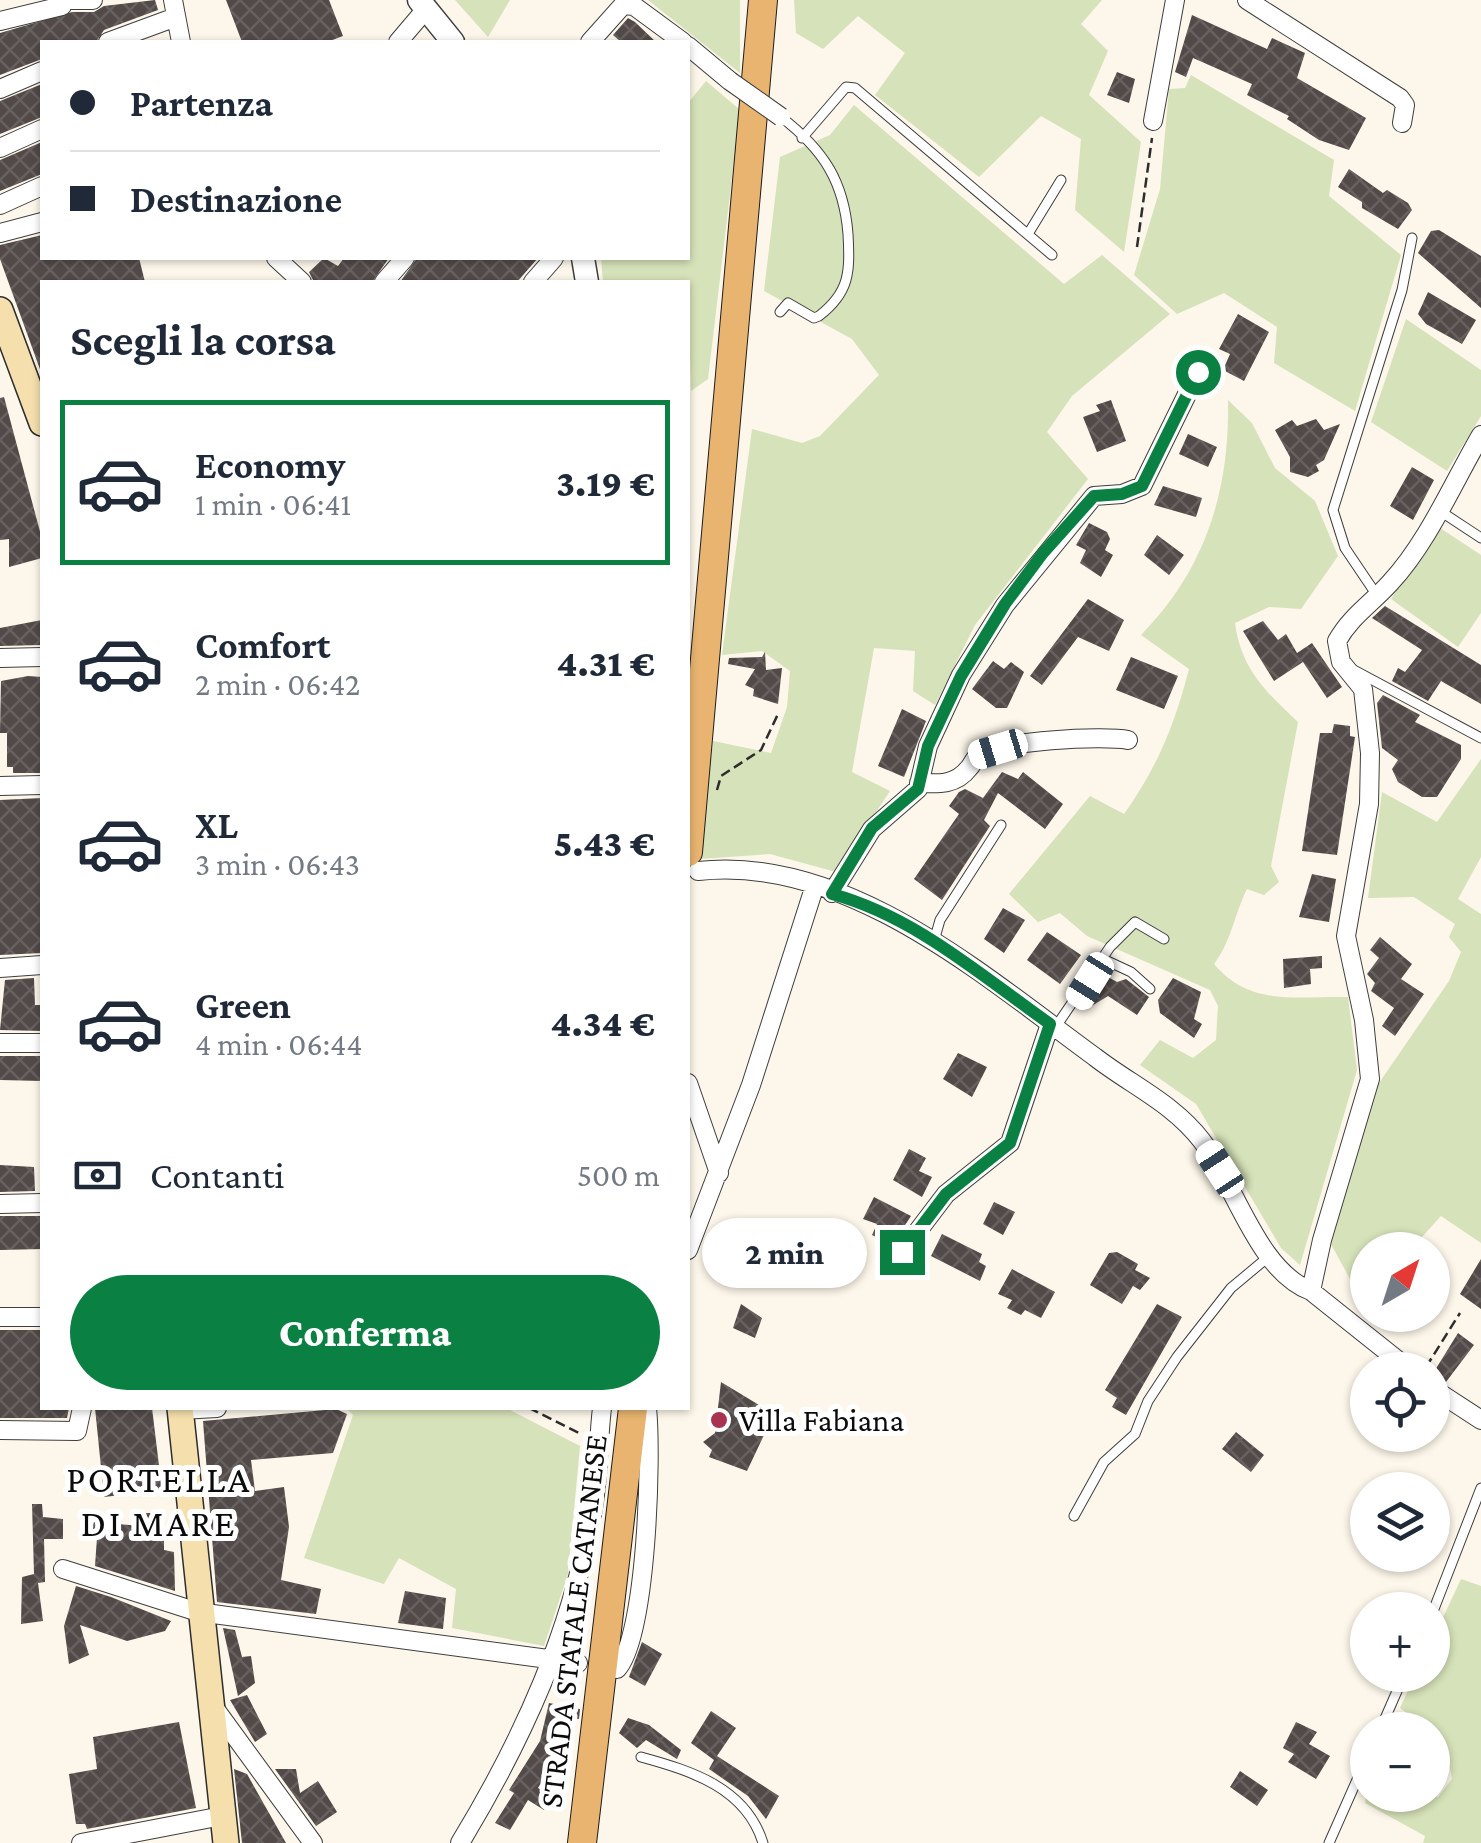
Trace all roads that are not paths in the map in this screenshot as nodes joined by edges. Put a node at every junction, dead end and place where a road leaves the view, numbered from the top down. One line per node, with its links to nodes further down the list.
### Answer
1 (93, 0): 5 (street)
2 (764, 0): 57 (main road)
3 (1175, 0): 20 (street)
4 (1247, 0): 21 (street)
5 (66, 3): 7 (street)
6 (423, 4): 12 (street); 13 (street)
7 (28, 7): 9 (street)
8 (174, 8): 10 (street); 11 (street)
9 (0, 21)
10 (112, 40)
11 (182, 40)
12 (399, 40)
13 (451, 40)
14 (592, 40): 15 (street)
15 (680, 40)
16 (690, 48): 19 (street, bridge)
17 (40, 72): 18 (street)
18 (0, 90)
19 (782, 117): 23 (lane)
20 (1153, 122)
21 (1402, 123)
22 (40, 130): 24 (street)
23 (802, 138): 30 (lane); 40 (lane)
24 (0, 148)
25 (1062, 180): 30 (lane)
26 (40, 187): 27 (street)
27 (0, 205)
28 (40, 222): 29 (street)
29 (0, 232)
30 (1028, 234): 32 (lane)
31 (1412, 238): 47 (lane)
32 (1052, 255)
33 (278, 260): 36 (street)
34 (403, 260): 37 (street)
35 (552, 260): 38 (street)
36 (300, 280)
37 (386, 280)
38 (534, 280)
39 (0, 310): 41 (main road)
40 (780, 312)
41 (11, 365): 43 (main road)
42 (1198, 372): 53 (street)
43 (40, 419)
44 (1481, 435): 45 (street)
45 (1437, 509): 46 (lane); 47 (street)
46 (1481, 538)
47 (1376, 594): 50 (street)
48 (40, 657): 49 (street)
49 (0, 658)
50 (1344, 667): 51 (lane); 76 (street)
51 (1481, 738)
52 (1128, 740): 53 (street)
53 (919, 783): 59 (street)
54 (40, 785): 55 (street)
55 (0, 786)
56 (1001, 826): 61 (lane)
57 (693, 862): 58 (street)
58 (815, 884): 59 (street); 70 (street)
59 (832, 894): 61 (street)
60 (1164, 939): 62 (lane)
61 (934, 941): 66 (street)
62 (1103, 959): 65 (lane); 66 (lane)
63 (40, 965): 64 (street)
64 (0, 968)
65 (1150, 989)
66 (1052, 1026): 74 (street); 75 (street)
67 (0, 1043): 68 (street)
68 (40, 1043)
69 (690, 1090): 70 (street)
70 (719, 1173): 73 (street)
71 (40, 1203): 72 (street)
72 (0, 1204)
73 (690, 1245)
74 (902, 1252)
75 (1267, 1258): 76 (street); 89 (lane)
76 (1311, 1291): 79 (street)
77 (40, 1317): 78 (street)
78 (0, 1318)
79 (1387, 1352)
80 (1450, 1400): 86 (street)
81 (82, 1410): 87 (street)
82 (180, 1410): 92 (main road)
83 (602, 1410): 93 (street)
84 (633, 1410): 104 (main road, STRADA STATALE CATANESE)
85 (648, 1410): 95 (street)
86 (1481, 1420)
87 (0, 1430)
88 (1481, 1488): 91 (lane)
89 (1074, 1516)
90 (63, 1569): 92 (street)
91 (1441, 1592)
92 (198, 1612): 93 (street); 96 (main road)
93 (553, 1658): 94 (street); 103 (street)
94 (578, 1663)
95 (617, 1669)
96 (209, 1702): 99 (main road); 102 (street)
97 (641, 1757): 105 (lane)
98 (1350, 1796): 106 (lane)
99 (222, 1816): 100 (street); 101 (main road)
100 (81, 1843)
101 (226, 1843)
102 (313, 1843)
103 (460, 1843)
104 (582, 1843)
105 (763, 1843)
106 (1329, 1843)

